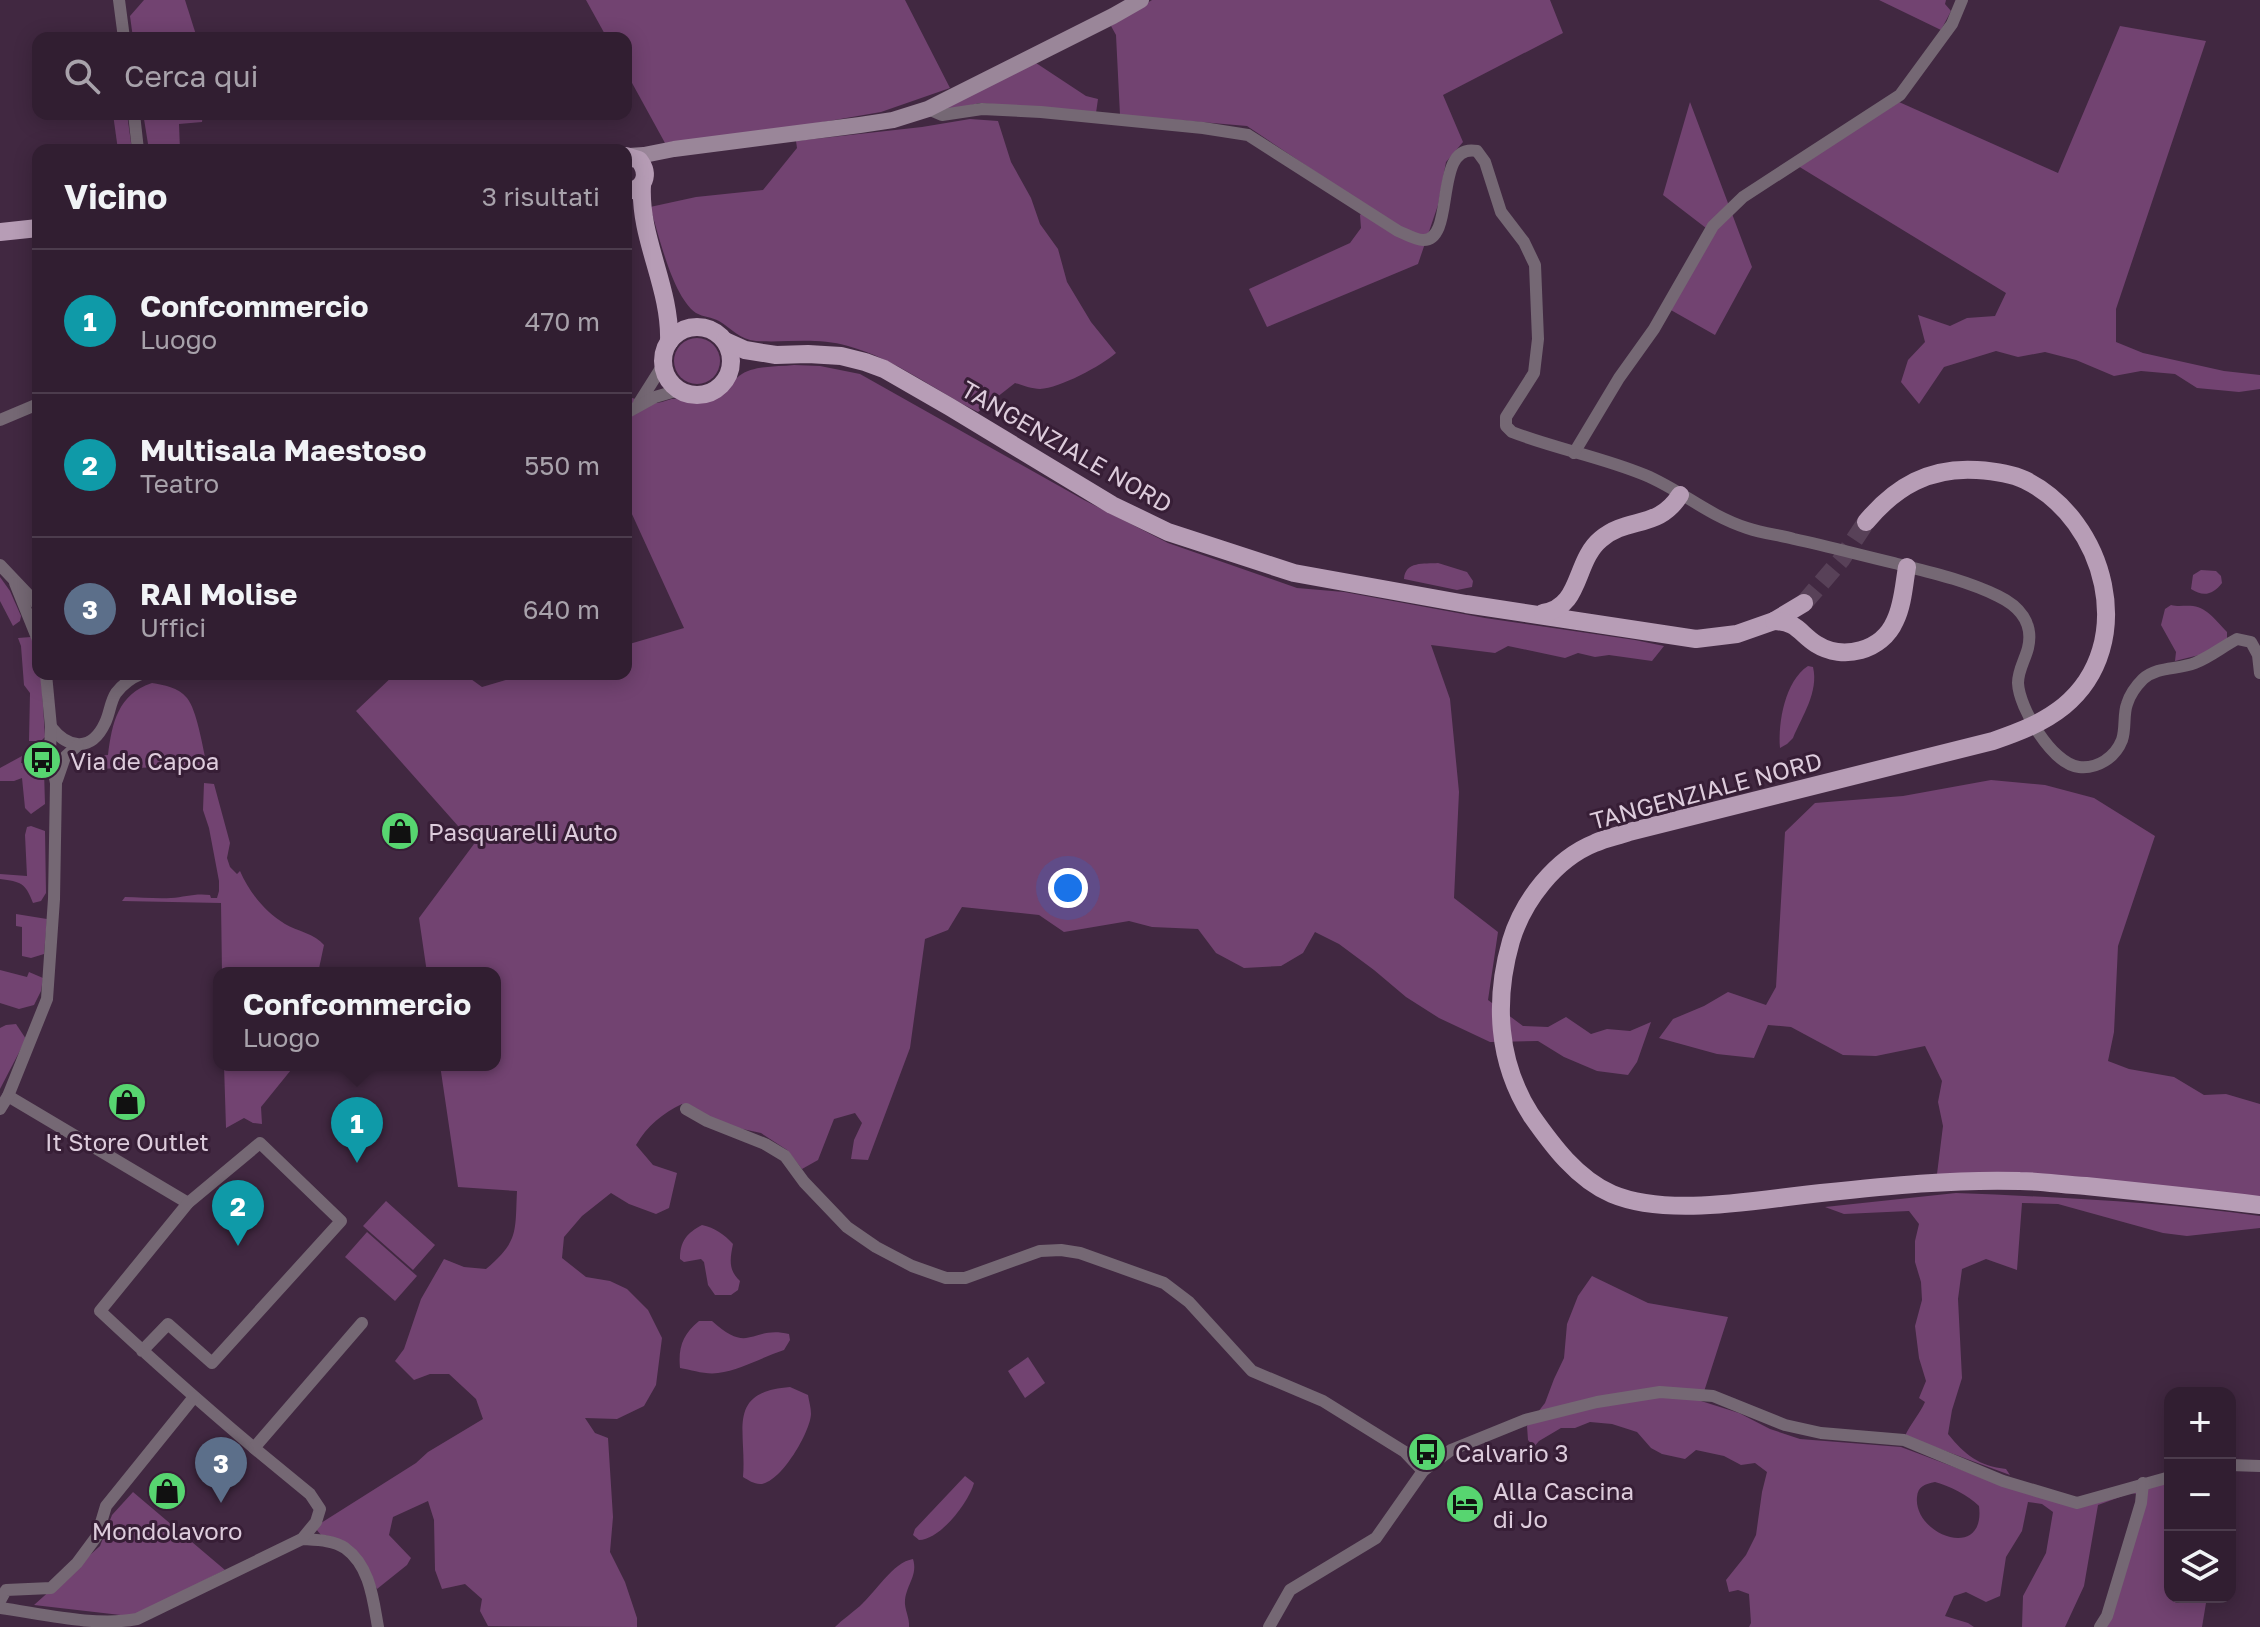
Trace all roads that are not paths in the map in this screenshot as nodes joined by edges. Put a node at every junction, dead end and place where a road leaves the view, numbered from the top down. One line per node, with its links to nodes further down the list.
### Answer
1 (119, 0): 4 (street)
2 (1141, 0): 5 (street)
3 (1962, 0): 25 (street)
4 (123, 32)
5 (928, 109): 8 (street); 25 (street)
6 (135, 120): 7 (street)
7 (137, 144)
8 (686, 149): 9 (street); 11 (street)
9 (632, 156)
10 (632, 157): 11 (main road)
11 (635, 188): 14 (main road)
12 (32, 229): 13 (main road)
13 (0, 232)
14 (662, 287): 15 (main road); 17 (main road)
15 (700, 327): 16 (main road); 17 (main road)
16 (725, 341): 18 (main road, TANGENZIALE NORD); 20 (main road)
17 (669, 342): 19 (main road)
18 (776, 355): 20 (main road, TANGENZIALE NORD); 33 (main road, TANGENZIALE NORD)
19 (663, 365): 21 (main road); 23 (street)
20 (730, 373): 21 (main road)
21 (679, 390): 23 (street)
22 (32, 407): 24 (street)
23 (632, 409)
24 (0, 420)
25 (1574, 453): 26 (street)
26 (1680, 495): 29 (street); 31 (main road)
27 (1866, 522): 48 (main road, TANGENZIALE NORD)
28 (0, 565): 30 (street)
29 (1907, 567): 37 (main road); 38 (street)
30 (15, 583): 32 (street); 35 (street)
31 (1574, 590): 33 (main road); 36 (main road)
32 (32, 599)
33 (1540, 614): 36 (main road, TANGENZIALE NORD)
34 (1774, 621): 36 (main road, TANGENZIALE NORD); 37 (main road); 37 (main road, TANGENZIALE NORD)
35 (32, 625)
36 (1599, 625)
37 (1801, 629)
38 (2260, 673)
39 (47, 680): 41 (street)
40 (129, 680): 42 (street)
41 (51, 727): 42 (street); 43 (street)
42 (78, 745): 43 (street)
43 (56, 783): 44 (street)
44 (8, 1096): 45 (street); 47 (street)
45 (0, 1109)
46 (686, 1109): 55 (street)
47 (188, 1203): 50 (street); 50 (street)
48 (2260, 1205)
49 (362, 1323): 52 (street)
50 (142, 1351): 51 (street)
51 (194, 1397): 52 (street); 59 (street)
52 (254, 1448): 58 (street)
53 (2236, 1465): 54 (street)
54 (2260, 1466)
55 (1423, 1471): 57 (street); 62 (street)
56 (2164, 1478): 57 (street)
57 (2143, 1483): 63 (street)
58 (302, 1539): 60 (street); 61 (street)
59 (0, 1601)
60 (0, 1608)
61 (378, 1627)
62 (1269, 1627)
63 (2100, 1627)

